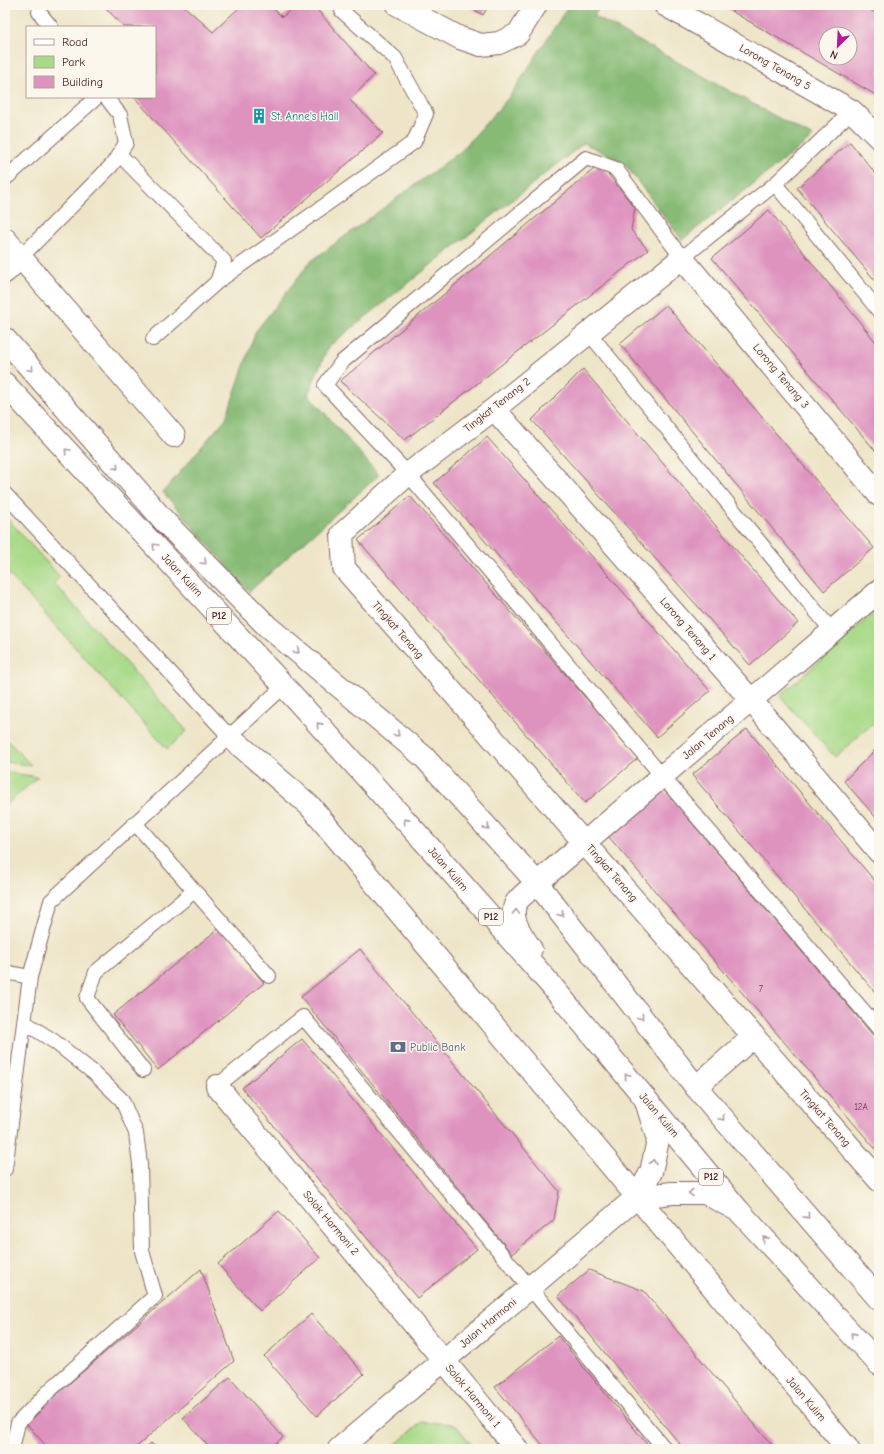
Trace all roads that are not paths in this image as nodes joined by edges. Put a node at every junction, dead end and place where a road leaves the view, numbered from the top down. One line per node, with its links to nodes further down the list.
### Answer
1 (398, 5): 2 (street)
2 (536, 5)
3 (665, 5): 9 (street, Lorong Tenang 5)
4 (342, 11): 18 (lane)
5 (38, 12): 6 (lane)
6 (50, 26)
7 (96, 98): 12 (lane)
8 (107, 98): 11 (lane)
9 (852, 111): 10 (street, Lorong Tenang 5); 13 (lane)
10 (879, 138)
11 (119, 154): 15 (lane); 18 (lane)
12 (5, 179)
13 (775, 184): 16 (lane); 19 (lane)
14 (5, 239): 15 (street)
15 (22, 257): 17 (street); 25 (street)
16 (682, 258): 20 (street, Tingkat Tenang 2); 26 (lane); 28 (street, Lorong Tenang 3)
17 (5, 272)
18 (217, 282): 22 (lane)
19 (879, 311)
20 (589, 332): 24 (street, Tingkat Tenang 2); 31 (lane)
21 (5, 339): 39 (street, one-way to 39)
22 (153, 339)
23 (5, 384): 32 (street, Jalan Kulim / P12, one-way to 23)
24 (494, 409): 26 (street, Tingkat Tenang 2); 33 (street, Lorong Tenang 1)
25 (174, 436)
26 (408, 474): 29 (street, Tingkat Tenang 2); 35 (lane)
27 (5, 494): 34 (lane)
28 (879, 495)
29 (344, 568): 37 (street, Tingkat Tenang)
30 (879, 591): 31 (street, Jalan Tenang)
31 (832, 631): 33 (street, Jalan Tenang)
32 (284, 686): 34 (lane); 44 (street, Jalan Kulim / P12, one-way to 32)
33 (751, 700): 35 (street, Jalan Tenang); 38 (street, Lorong Tenang 1)
34 (229, 736): 36 (lane); 54 (street, Jalan Kulim)
35 (662, 776): 37 (street, Jalan Tenang); 46 (lane)
36 (135, 823): 40 (lane); 43 (lane)
37 (585, 842): 39 (street, Jalan Tenang); 47 (street, Tingkat Tenang)
38 (879, 852)
39 (537, 883): 44 (street, Jalan Tenang, one-way to 39); 50 (street, one-way to 50)
40 (194, 891): 42 (lane); 48 (lane)
41 (5, 972): 43 (lane)
42 (269, 976)
43 (30, 977): 45 (lane)
44 (550, 984): 51 (street, Jalan Kulim / P12, one-way to 44)
45 (24, 1022): 52 (lane); 61 (lane)
46 (879, 1029)
47 (754, 1036): 50 (street); 53 (street, Tingkat Tenang)
48 (143, 1070)
49 (217, 1086): 56 (lane); 58 (street, Solok Harmoni 2)
50 (696, 1087): 57 (street, one-way to 57)
51 (645, 1098): 54 (street, one-way to 51); 55 (street, Jalan Kulim / P12)
52 (5, 1169)
53 (879, 1180)
54 (638, 1197): 55 (street, one-way to 54); 56 (street, Jalan Harmoni); 60 (street, Jalan Kulim)
55 (740, 1211): 59 (street, Jalan Kulim / P12, one-way to 55)
56 (530, 1288): 58 (street, Jalan Harmoni); 64 (lane)
57 (879, 1299)
58 (444, 1360): 62 (street, Jalan Harmoni); 63 (street, Solok Harmoni 1)
59 (879, 1364)
60 (846, 1448)
61 (12, 1449)
62 (339, 1449)
63 (518, 1449)
64 (665, 1449)

